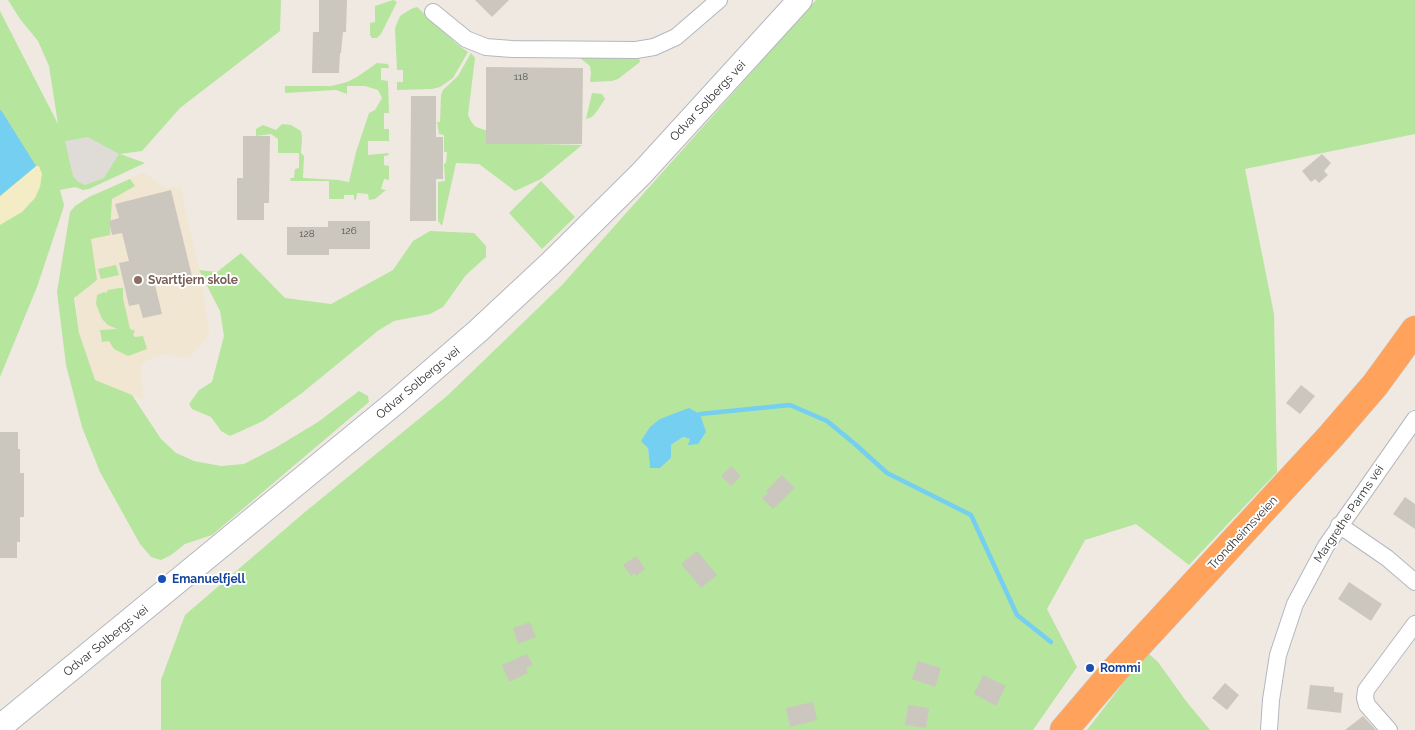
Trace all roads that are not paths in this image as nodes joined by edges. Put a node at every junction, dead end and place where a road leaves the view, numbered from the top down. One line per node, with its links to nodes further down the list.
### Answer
1 (719, 0): 3 (street)
2 (800, 0): 9 (street, Odvar Solbergs vei)
3 (433, 12)
4 (1415, 330): 10 (highway, Trondheimsveien)
5 (1415, 419): 6 (street, Margrethe Parms vei)
6 (1339, 525): 7 (street); 11 (street, Margrethe Parms vei)
7 (1415, 582)
8 (1415, 624): 12 (street)
9 (0, 727)
10 (1064, 730)
11 (1269, 730)
12 (1389, 730)

